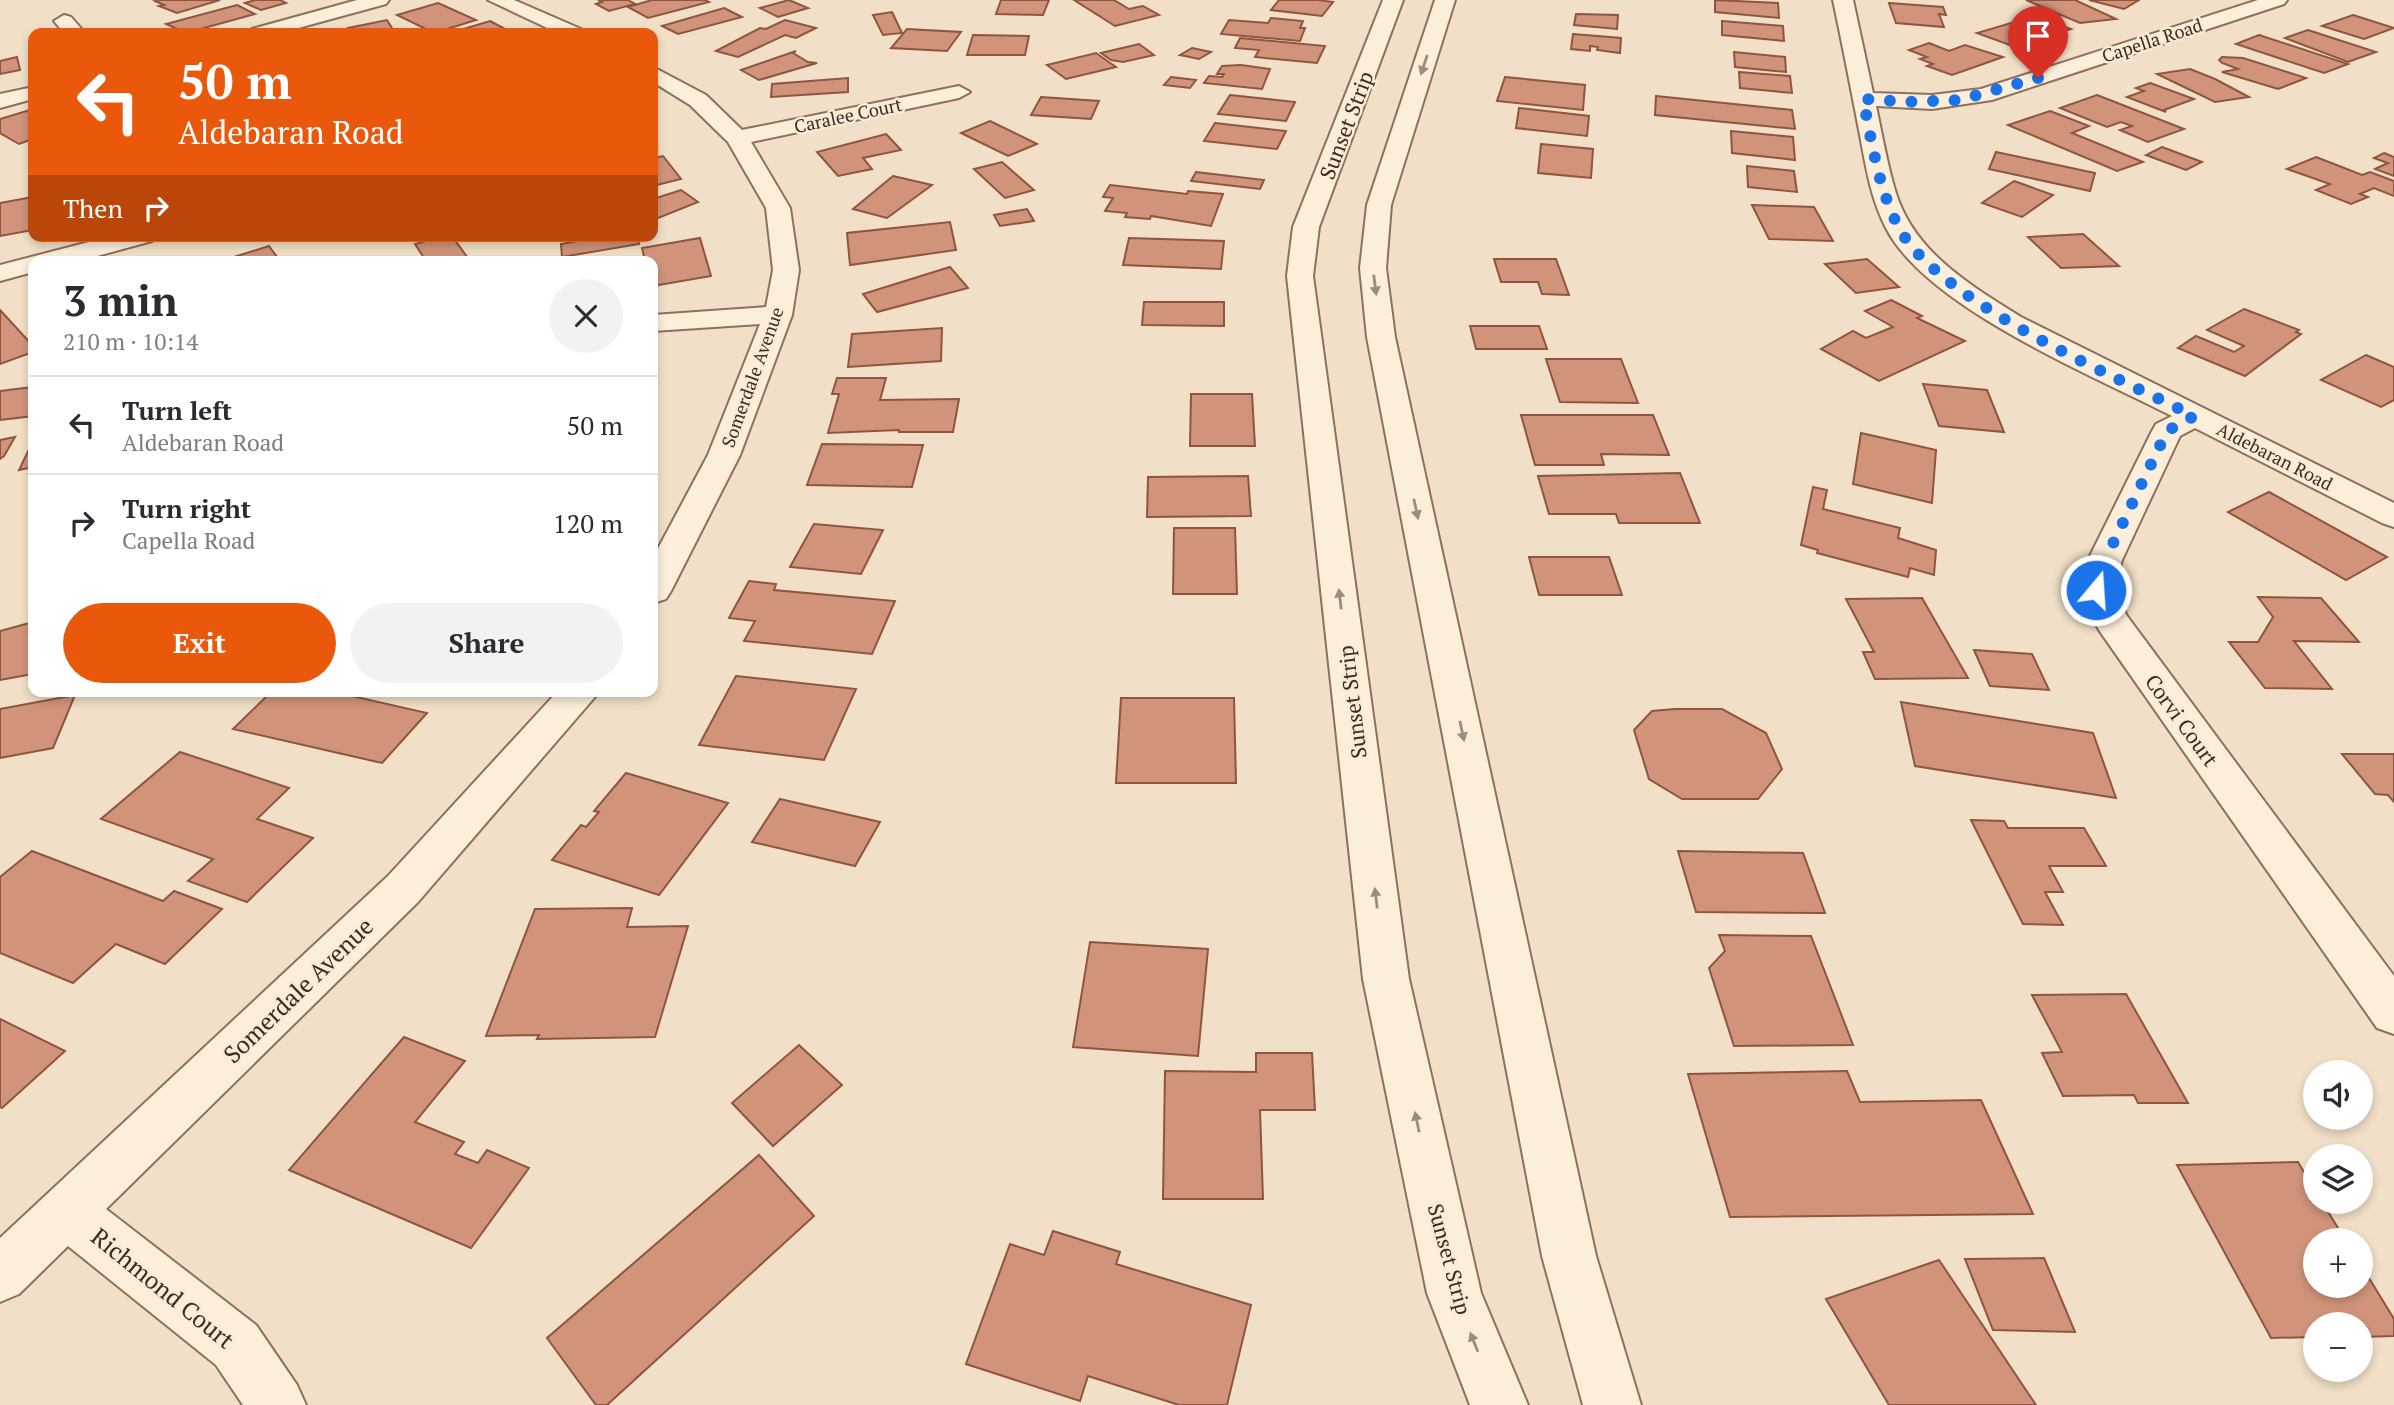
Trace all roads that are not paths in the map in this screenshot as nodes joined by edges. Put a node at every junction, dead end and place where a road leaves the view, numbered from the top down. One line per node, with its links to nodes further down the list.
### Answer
1 (379, 0): 7 (street)
2 (498, 0): 8 (street)
3 (1393, 0): 29 (street, Sunset Strip, one-way to 3)
4 (1445, 0): 30 (street, one-way to 30)
5 (1843, 0): 12 (street, Aldebaran Road)
6 (2277, 0): 12 (street, Capella Road)
7 (277, 28)
8 (562, 28)
9 (658, 76): 14 (street, Somerdale Avenue)
10 (959, 92): 14 (street, Caralee Court)
11 (28, 94): 13 (street)
12 (1863, 99): 21 (street, Aldebaran Road)
13 (0, 101)
14 (737, 138): 19 (street, Somerdale Avenue)
15 (120, 242): 16 (street)
16 (67, 256)
17 (28, 265): 18 (street)
18 (0, 272)
19 (778, 315): 20 (street); 23 (street, Somerdale Avenue)
20 (658, 323)
21 (2194, 416): 22 (street, Aldebaran Road); 25 (street, Corvi Court)
22 (2394, 516)
23 (658, 581)
24 (576, 697): 26 (street, Somerdale Avenue)
25 (2394, 1013)
26 (67, 1211): 27 (street, Somerdale Avenue); 28 (street, Richmond Court)
27 (0, 1275)
28 (277, 1405)
29 (1499, 1405)
30 (1612, 1405)

